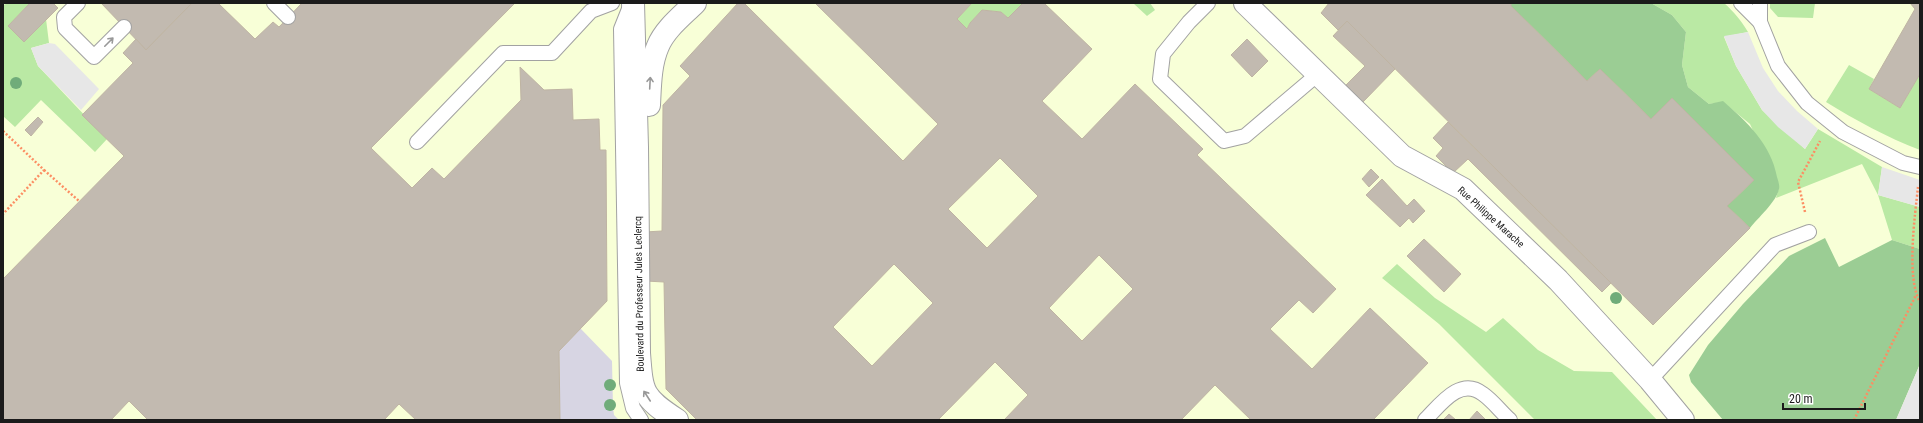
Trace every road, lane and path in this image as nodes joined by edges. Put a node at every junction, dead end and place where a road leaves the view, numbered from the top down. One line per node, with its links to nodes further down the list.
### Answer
1 (78, 3): 12 (lane, one-way to 12)
2 (274, 3): 10 (lane)
3 (612, 3): 16 (lane)
4 (632, 3): 19 (street, Boulevard du Professeur Jules Leclercq); 26 (lane)
5 (695, 3): 19 (street, Boulevard du Professeur Jules Leclercq, one-way to 5)
6 (1208, 3): 13 (lane)
7 (1245, 3): 13 (street, Rue Philippe Marache)
8 (1741, 3): 11 (lane)
9 (1760, 3): 11 (lane)
10 (288, 18)
11 (1760, 22): 14 (lane)
12 (124, 27)
13 (1318, 74): 25 (street, Rue Philippe Marache)
14 (1832, 124): 17 (lane); 22 (path)
15 (3, 131): 18 (path)
16 (417, 142)
17 (1920, 167): 23 (path)
18 (44, 170): 20 (path); 21 (path)
19 (637, 176): 27 (street, Boulevard du Professeur Jules Leclercq, one-way to 19)
20 (79, 201)
21 (3, 214)
22 (1809, 232): 25 (lane)
23 (1916, 295): 24 (path); 31 (path)
24 (1920, 302)
25 (1650, 380): 30 (street, Rue Philippe Marache)
26 (641, 420)
27 (677, 420)
28 (1425, 420): 29 (lane)
29 (1510, 420)
30 (1683, 420)
31 (1854, 420)

